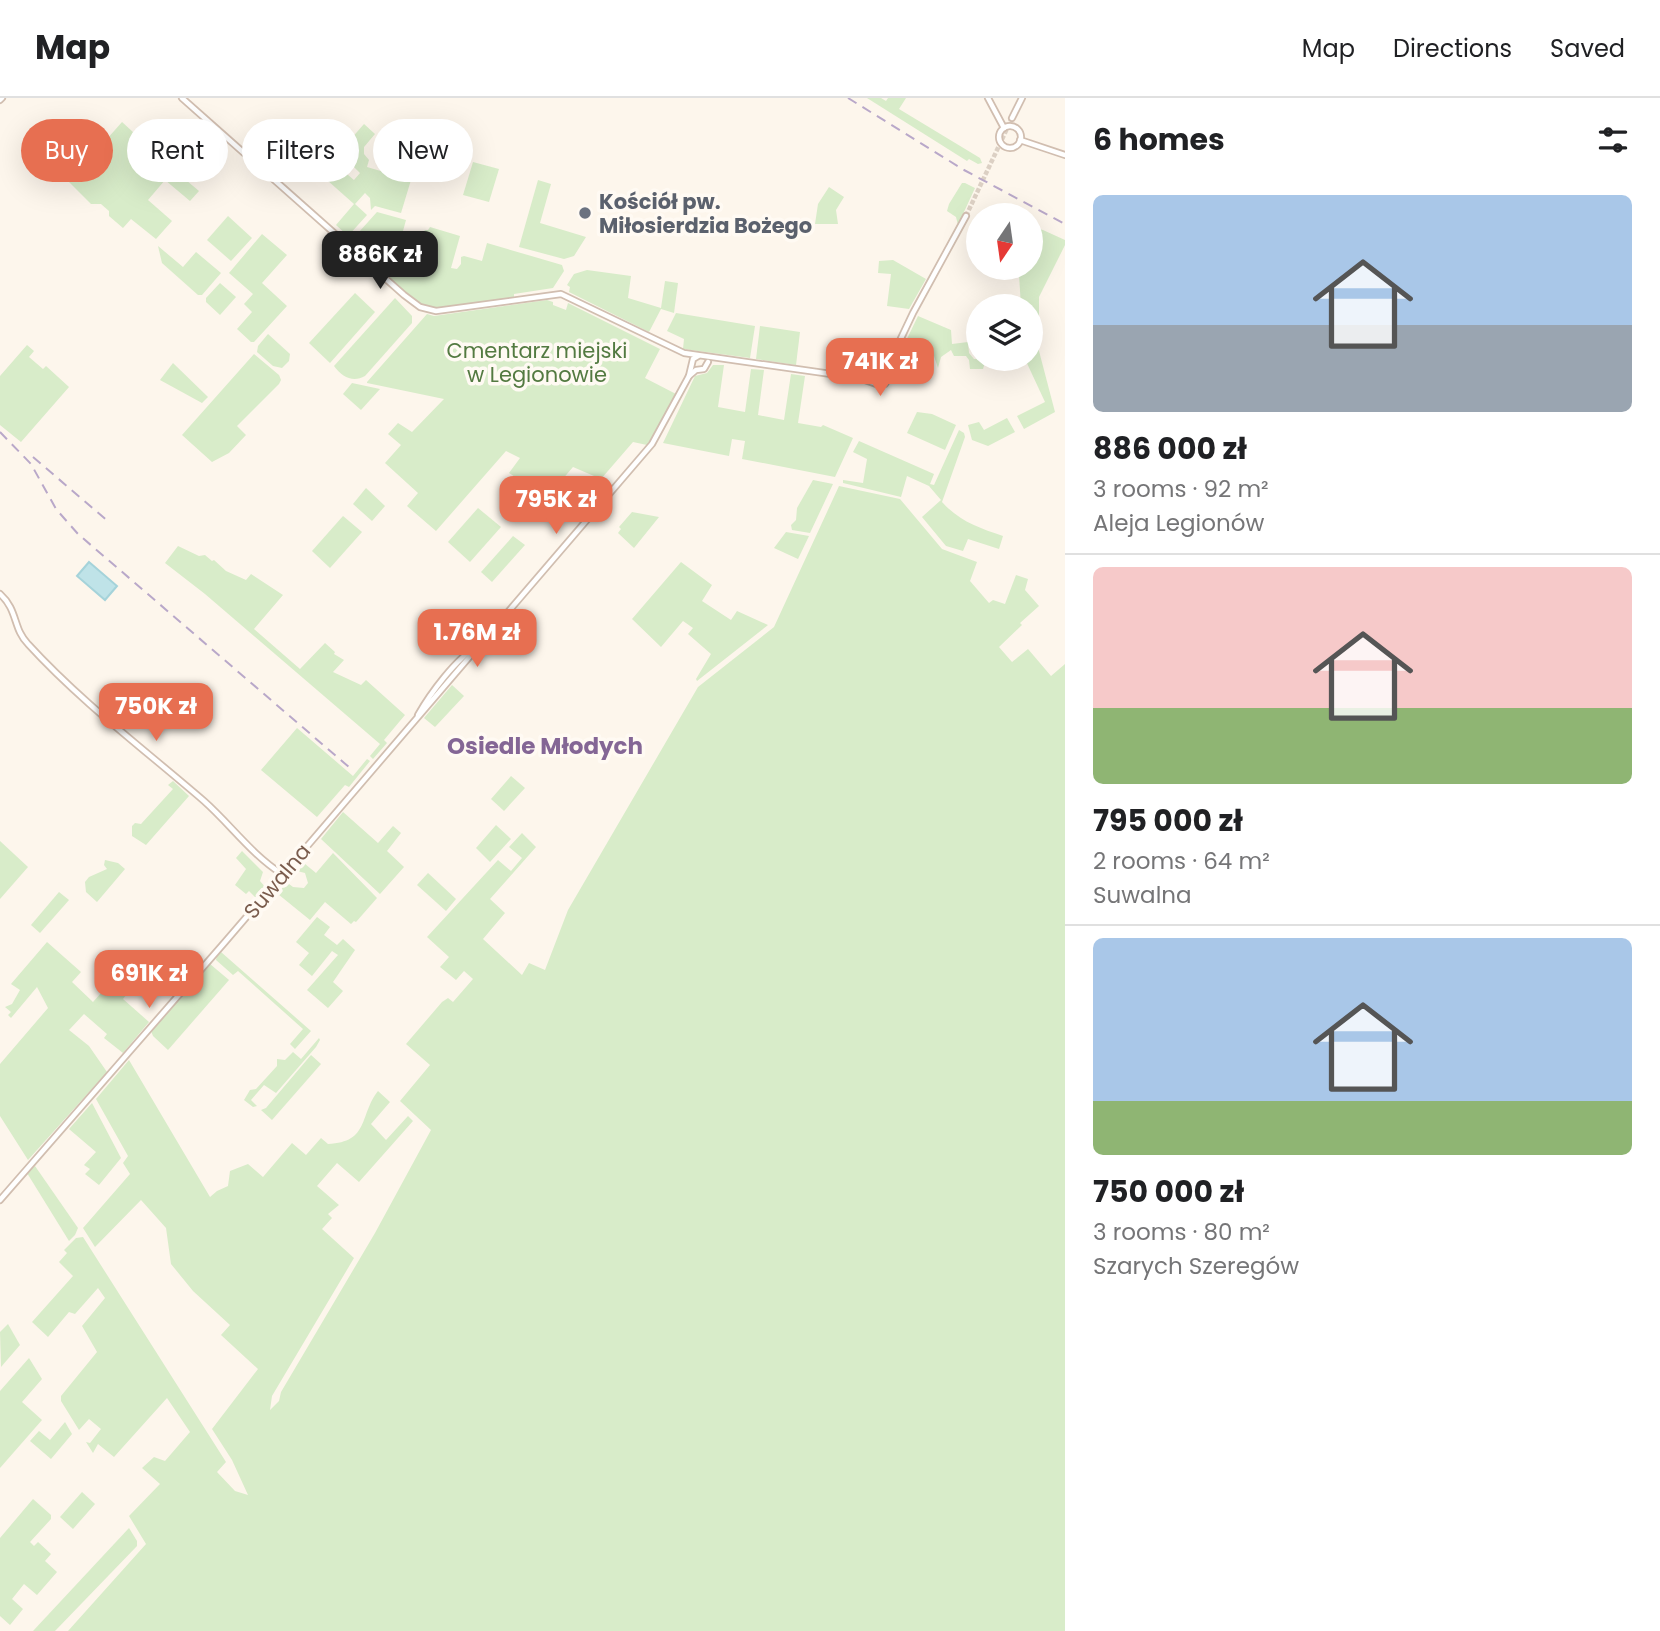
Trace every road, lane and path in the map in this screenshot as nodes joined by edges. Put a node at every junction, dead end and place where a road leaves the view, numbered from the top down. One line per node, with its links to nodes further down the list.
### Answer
1 (181, 98): 10 (street)
2 (988, 98): 5 (street)
3 (1022, 98): 4 (street)
4 (1013, 118)
5 (1004, 128): 6 (street); 6 (street)
6 (1020, 140): 7 (street)
7 (1065, 155)
8 (965, 217): 11 (street)
9 (706, 360): 10 (street); 10 (street); 12 (street)
10 (695, 363): 14 (street, Suwalna)
11 (884, 371): 12 (street); 12 (street)
12 (873, 379)
13 (0, 594): 14 (street)
14 (282, 874): 15 (street, Suwalna)
15 (0, 1200)

